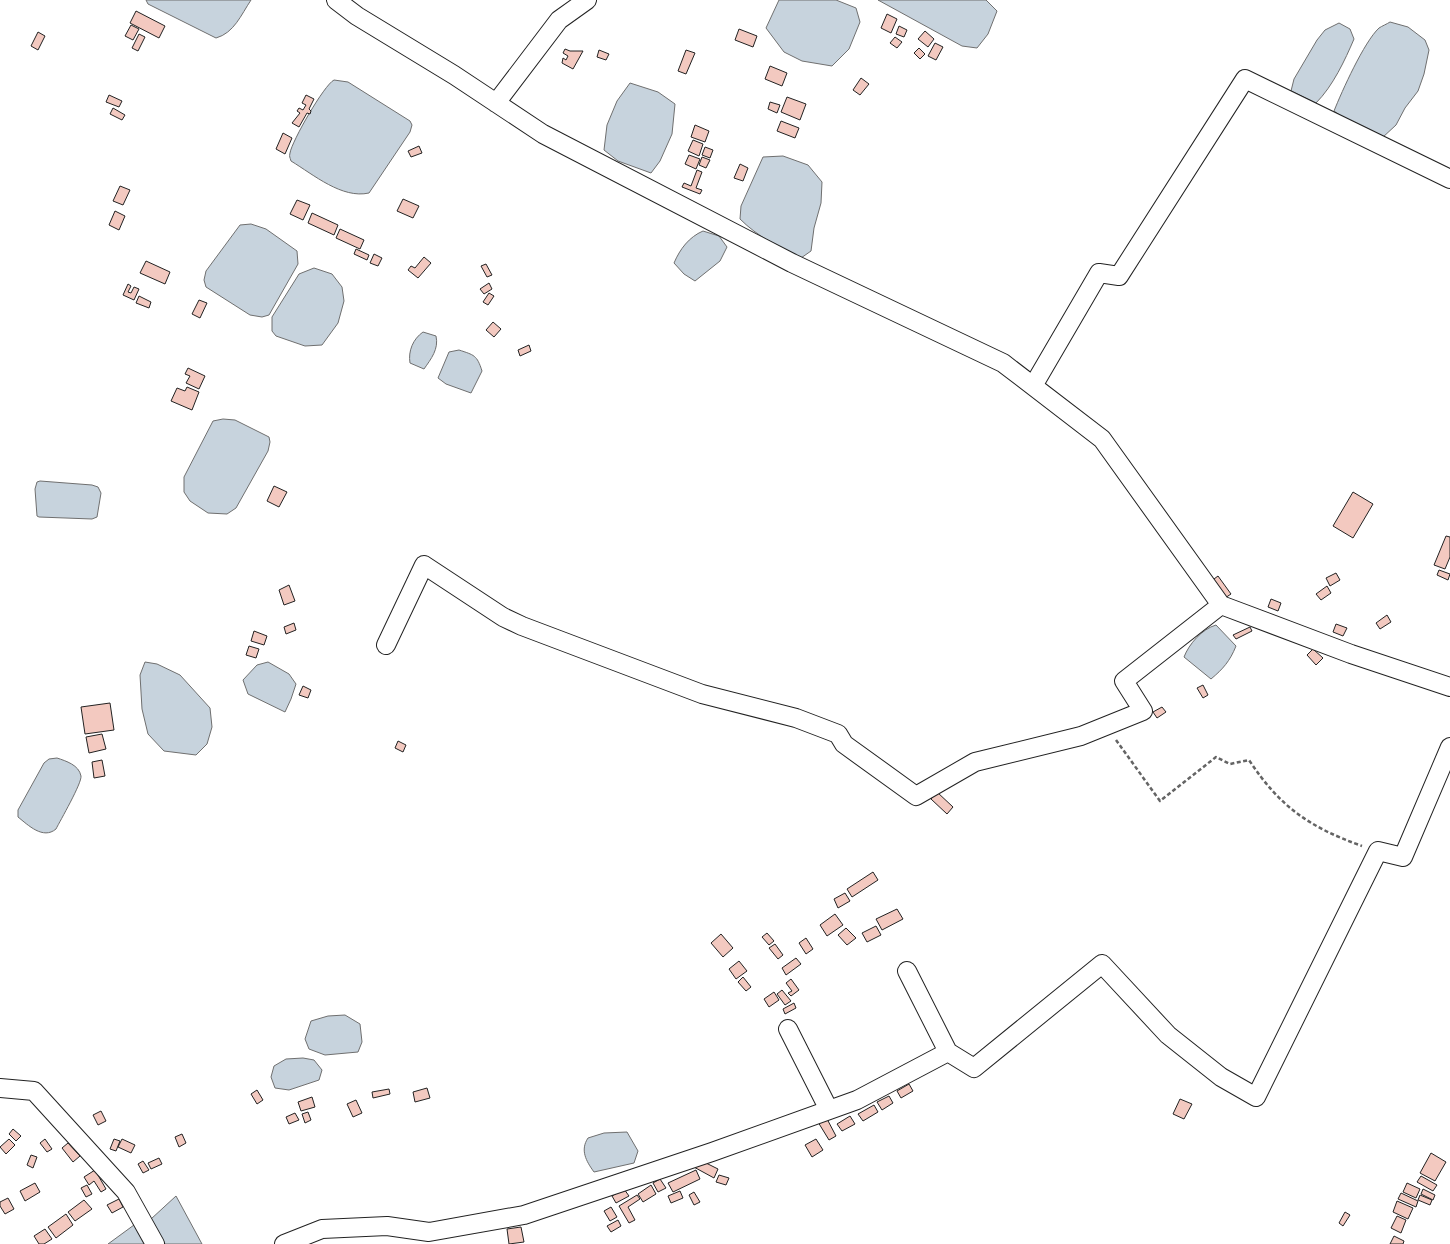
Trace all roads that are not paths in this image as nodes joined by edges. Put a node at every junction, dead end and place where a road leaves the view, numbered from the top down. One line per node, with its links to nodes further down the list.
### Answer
1 (336, 0): 3 (street)
2 (587, 0): 3 (street)
3 (496, 103): 5 (street)
4 (1450, 179): 5 (street)
5 (1033, 386): 6 (street)
6 (1221, 605): 7 (street); 8 (street)
7 (386, 645)
8 (1450, 688)
9 (1450, 747): 12 (street)
10 (907, 971): 12 (street)
11 (788, 1029): 14 (street)
12 (948, 1052): 14 (street)
13 (0, 1088): 15 (street)
14 (829, 1110): 16 (street)
15 (155, 1244)
16 (284, 1244)

